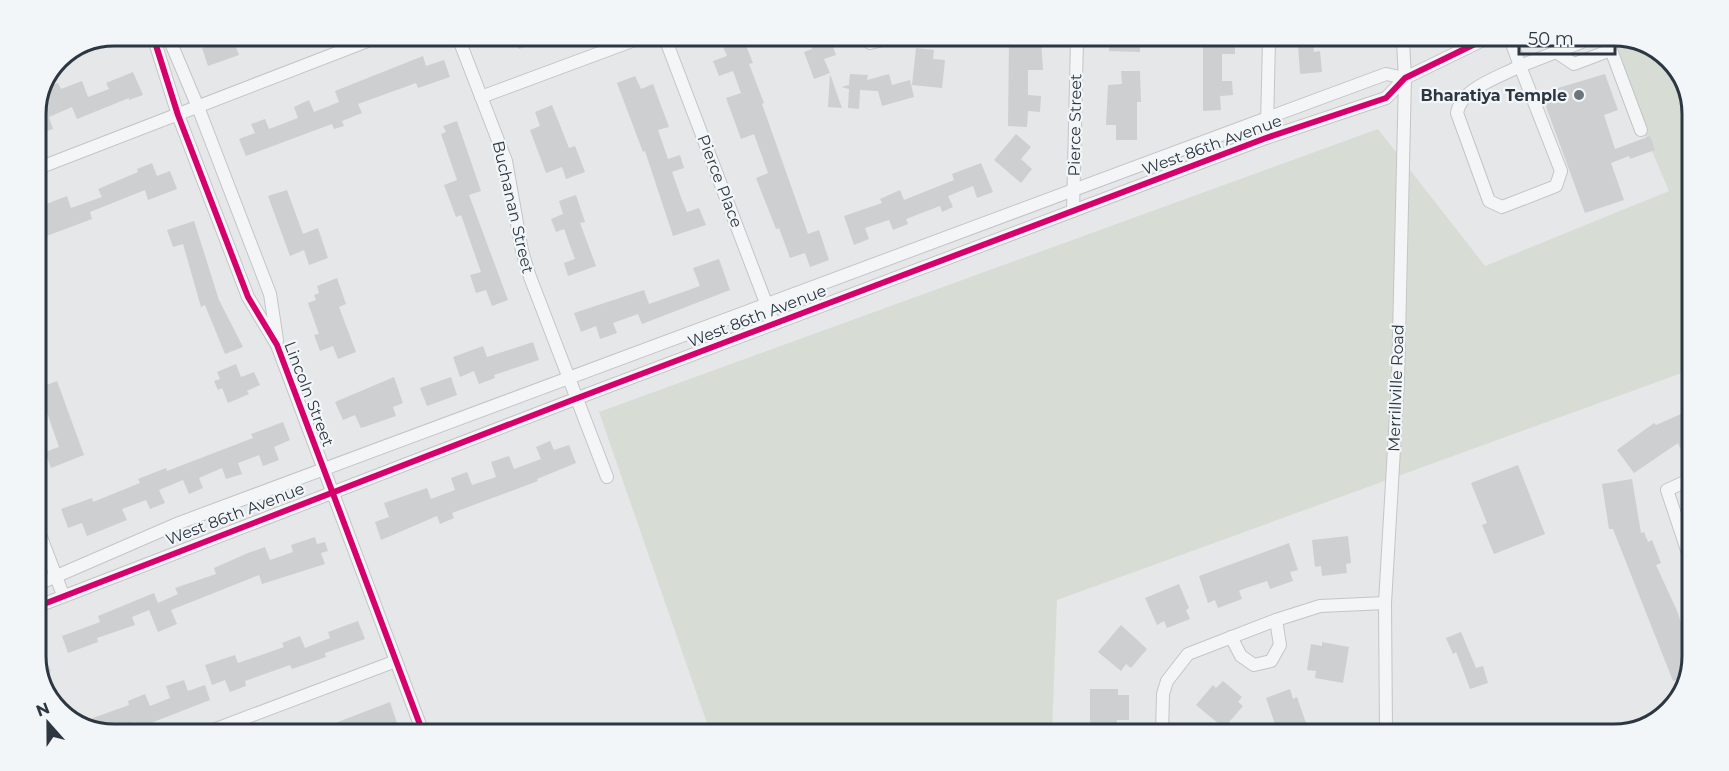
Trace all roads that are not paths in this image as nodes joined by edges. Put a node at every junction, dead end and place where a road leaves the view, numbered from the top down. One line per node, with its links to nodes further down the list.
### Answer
1 (156, 46): 21 (street, Lincoln Street)
2 (172, 46): 20 (street, Lincoln Street)
3 (355, 46): 20 (street)
4 (461, 46): 19 (street, Buchanan Street)
5 (618, 46): 19 (street)
6 (668, 46): 28 (street, Pierce Place)
7 (1077, 46): 26 (street, Pierce Street)
8 (1269, 46): 22 (street)
9 (1403, 46): 18 (street, Merrillville Road)
10 (1472, 46): 18 (street, West 86th Avenue)
11 (1513, 46): 17 (street)
12 (1572, 46): 15 (street)
13 (1585, 46): 16 (street)
14 (1609, 46): 16 (street); 23 (street)
15 (1556, 52): 16 (street); 17 (street)
16 (1591, 58)
17 (1520, 66): 17 (street)
18 (1405, 78): 22 (street, West 86th Avenue); 24 (street, West 86th Avenue); 43 (street, Merrillville Road)
19 (481, 97): 31 (street, Buchanan Street)
20 (198, 106): 21 (street); 30 (street, Lincoln Street)
21 (178, 115): 25 (street); 30 (street, Lincoln Street)
22 (1267, 118): 24 (street); 26 (street, West 86th Avenue)
23 (1641, 129)
24 (1266, 138): 27 (street, West 86th Avenue)
25 (47, 165)
26 (1074, 189): 27 (street, Pierce Street); 28 (street, West 86th Avenue)
27 (1073, 211): 29 (street, West 86th Avenue)
28 (766, 305): 29 (street, Pierce Place); 31 (street, West 86th Avenue)
29 (774, 324): 32 (street, West 86th Avenue)
30 (277, 345): 33 (street, Lincoln Street)
31 (567, 380): 32 (street, Buchanan Street); 33 (street, West 86th Avenue)
32 (575, 399): 34 (street, Buchanan Street); 36 (street, West 86th Avenue)
33 (324, 470): 36 (street, Lincoln Street); 39 (street, West 86th Avenue)
34 (607, 477)
35 (1682, 483): 37 (street)
36 (332, 490): 41 (street, West 86th Avenue); 46 (street, Lincoln Street)
37 (1682, 535)
38 (47, 553): 39 (street)
39 (56, 576): 40 (street, West 86th Avenue); 41 (street)
40 (47, 580)
41 (63, 595): 42 (street, West 86th Avenue)
42 (47, 602)
43 (1385, 603): 44 (street); 50 (street, Merrillville Road)
44 (1276, 620): 45 (street); 45 (street)
45 (1231, 637): 49 (street)
46 (396, 661): 47 (street); 48 (street, Lincoln Street)
47 (229, 724)
48 (420, 724)
49 (1162, 724)
50 (1386, 724)

